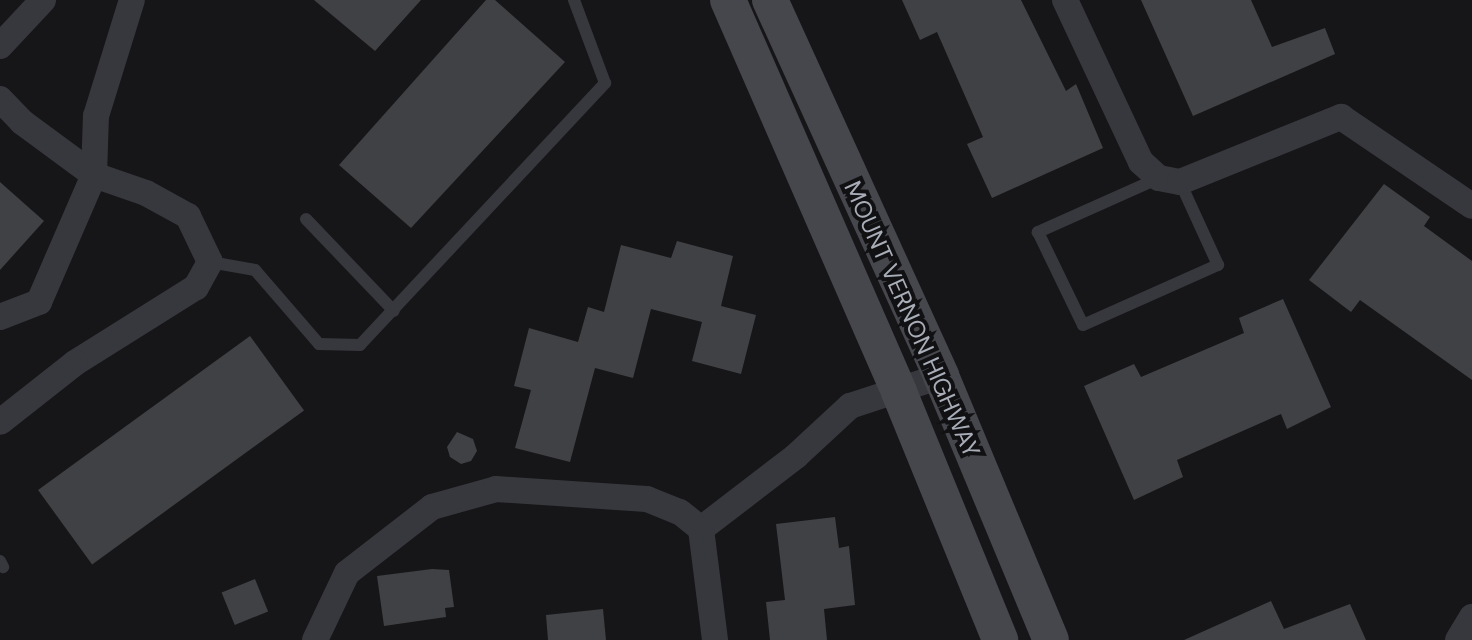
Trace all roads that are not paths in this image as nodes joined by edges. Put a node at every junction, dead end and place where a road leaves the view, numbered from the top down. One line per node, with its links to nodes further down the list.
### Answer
1 (43, 0): 7 (street)
2 (132, 0): 9 (street)
3 (574, 0): 14 (lane)
4 (728, 0): 17 (street, MOUNT VERNON HIGHWAY)
5 (770, 0): 16 (street, MOUNT VERNON HIGHWAY)
6 (1065, 0): 10 (street)
7 (0, 46)
8 (0, 99): 9 (street)
9 (94, 175): 13 (street); 15 (street)
10 (1169, 180): 10 (lane); 11 (street)
11 (1472, 206)
12 (306, 219): 14 (lane)
13 (210, 262): 14 (lane); 18 (street)
14 (394, 311)
15 (0, 317)
16 (941, 376): 17 (street); 24 (street, MOUNT VERNON HIGHWAY)
17 (899, 392): 19 (street); 23 (street, MOUNT VERNON HIGHWAY)
18 (0, 422)
19 (701, 529): 21 (street); 22 (street)
20 (1472, 617): 25 (street)
21 (315, 640)
22 (715, 640)
23 (1000, 640)
24 (1051, 640)
25 (1458, 640)

